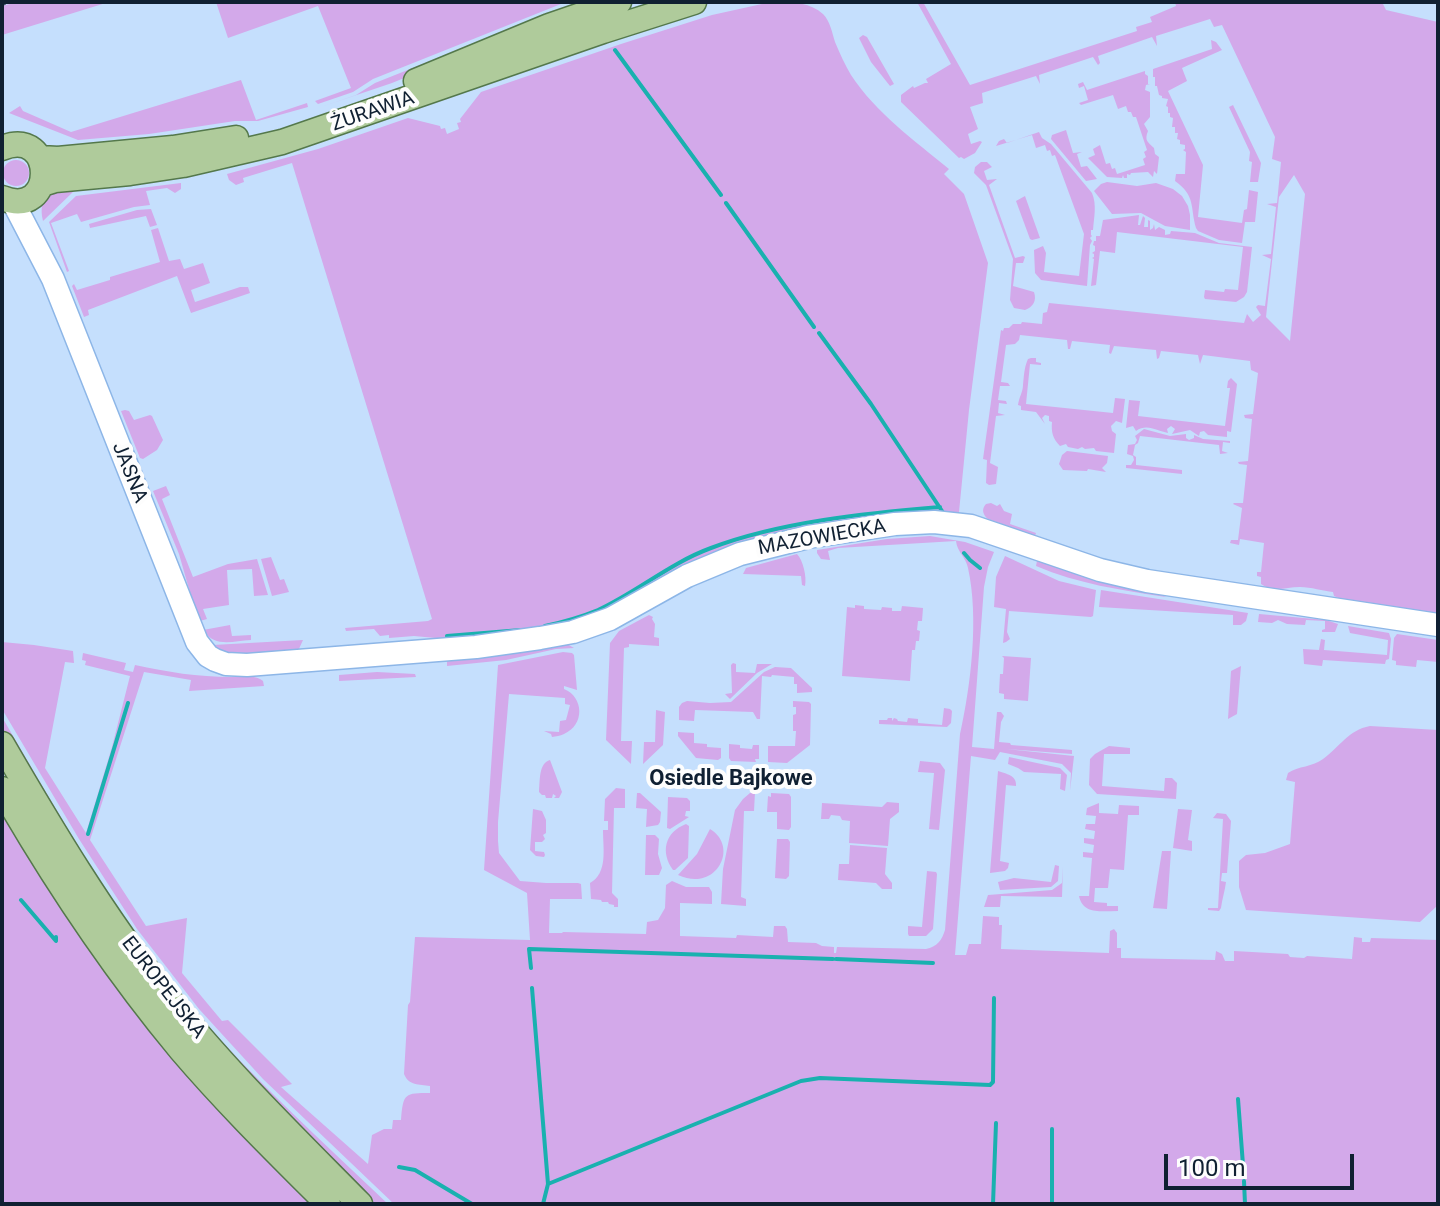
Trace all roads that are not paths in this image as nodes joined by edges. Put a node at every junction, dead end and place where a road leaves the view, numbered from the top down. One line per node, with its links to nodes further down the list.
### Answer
1 (619, 2): 4 (main road, ŻURAWIA)
2 (694, 2): 5 (main road, ŻURAWIA)
3 (2, 148): 4 (main road, ŻURAWIA)
4 (40, 158): 5 (main road)
5 (23, 194): 7 (street, JASNA)
6 (1438, 625): 7 (street, MAZOWIECKA)
7 (215, 660)
8 (2, 744): 11 (main road, EUROPEJSKA)
9 (2, 789): 10 (main road, EUROPEJSKA)
10 (328, 1204)
11 (360, 1204)

